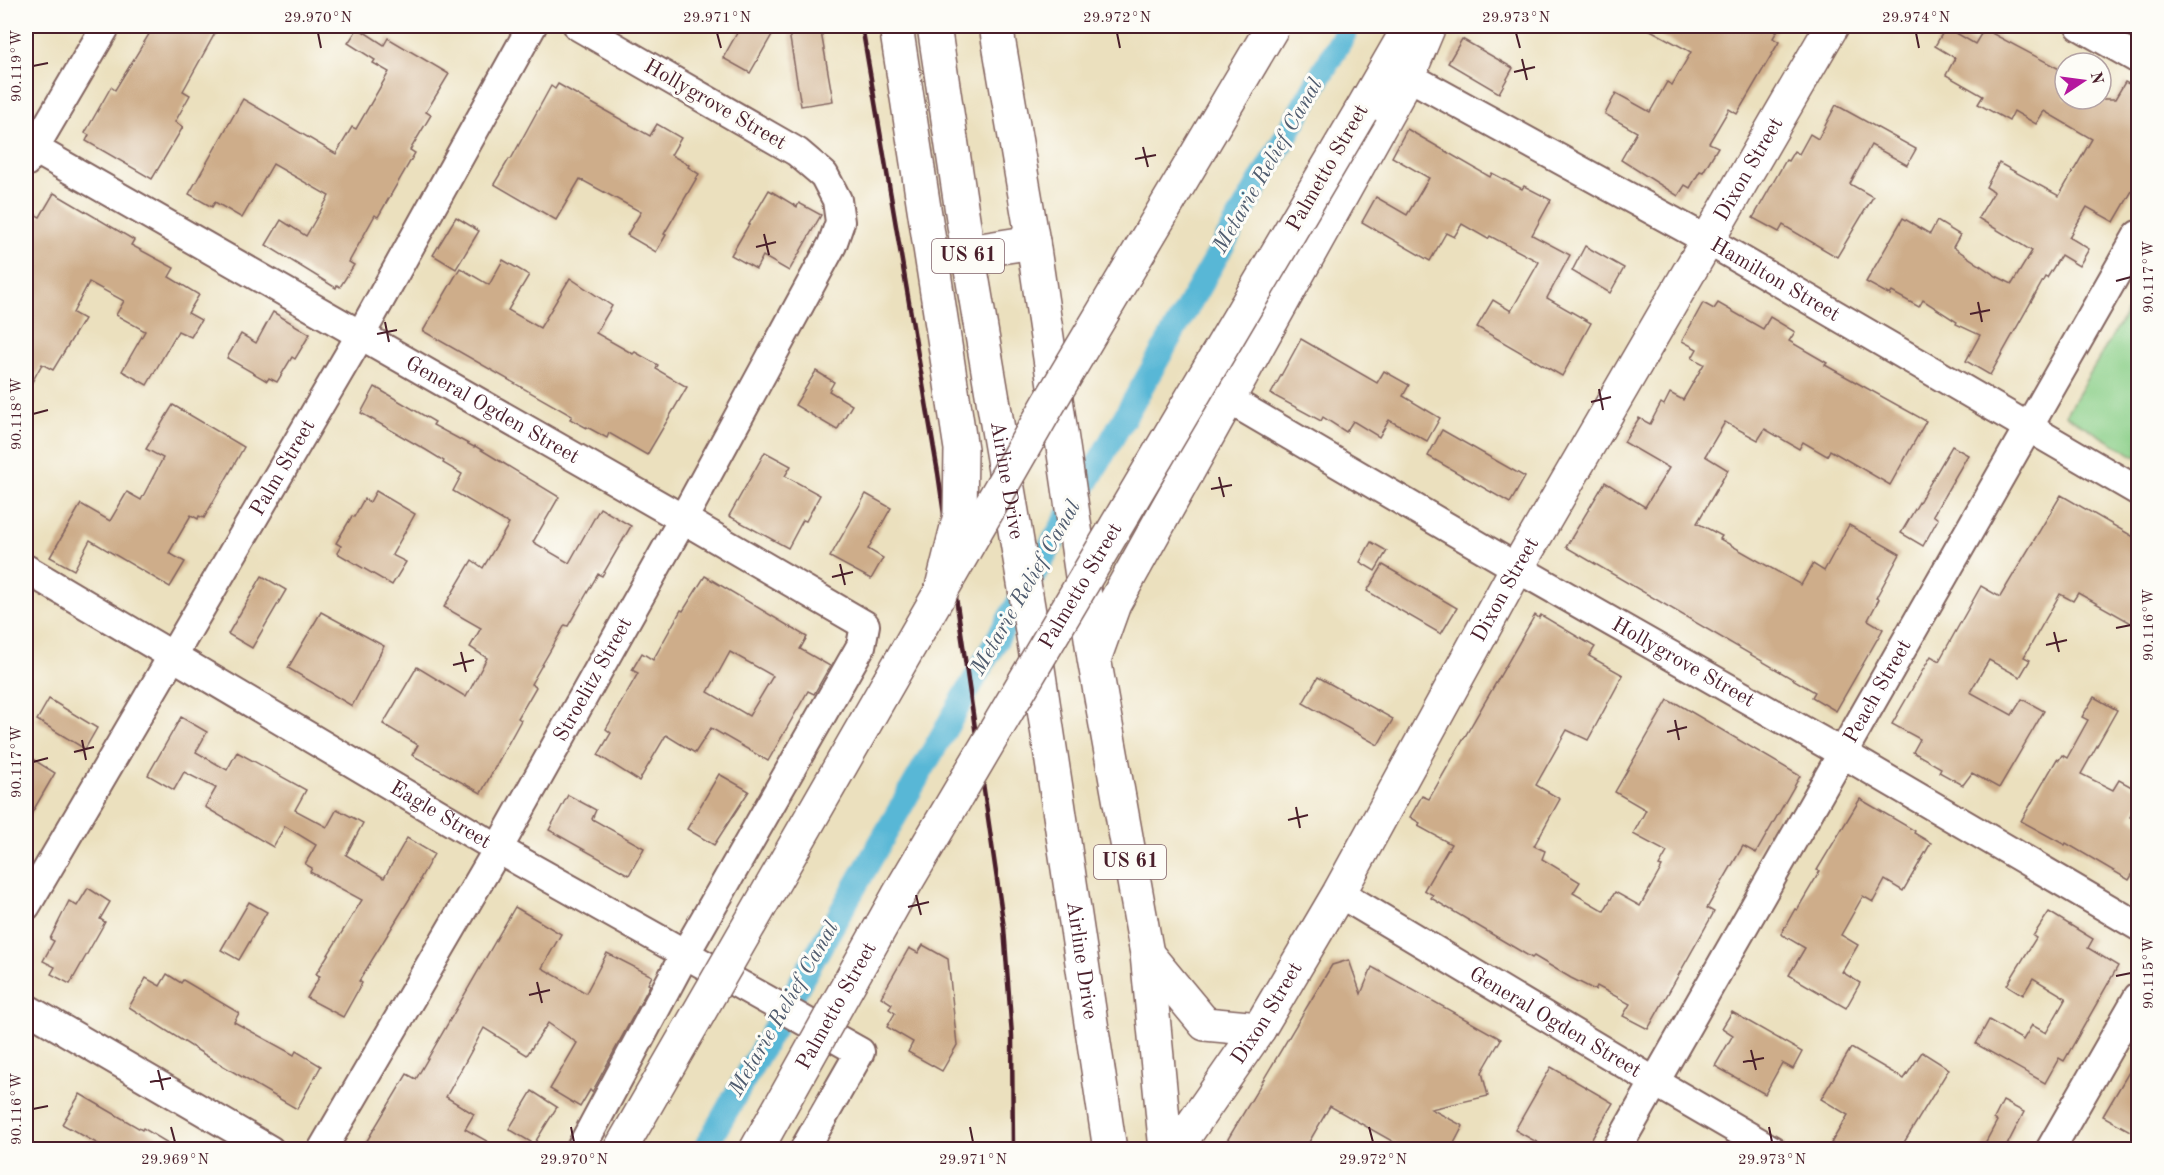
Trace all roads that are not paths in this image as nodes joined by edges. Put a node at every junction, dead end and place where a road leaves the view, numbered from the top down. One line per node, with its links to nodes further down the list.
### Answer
1 (105, 26): 14 (street)
2 (532, 26): 20 (street, Palm Street)
3 (578, 26): 15 (street, Hollygrove Street)
4 (896, 26): 27 (main road, bridge)
5 (934, 26): 19 (main road, Airline Drive / US 61)
6 (996, 26): 18 (main road, US 61)
7 (1273, 26): 27 (main road, bridge)
8 (1410, 26): 46 (main road, Palmetto Street, bridge)
9 (1429, 26): 13 (main road)
10 (1832, 26): 17 (main road, Dixon Street)
11 (2080, 26): 12 (street)
12 (2139, 59)
13 (1408, 76): 17 (street, Hamilton Street); 21 (main road)
14 (28, 152): 20 (street, General Ogden Street)
15 (837, 200): 24 (street, Stroelitz Street)
16 (2139, 235): 22 (street, Peach Street)
17 (1707, 240): 22 (street, Hamilton Street); 25 (main road, Dixon Street)
18 (1033, 242): 19 (main road); 29 (main road, US 61)
19 (968, 252): 48 (main road, Airline Drive / US 61)
20 (360, 336): 24 (street, General Ogden Street); 28 (street, Palm Street)
21 (1228, 399): 25 (street, Hollygrove Street); 29 (main road)
22 (2028, 427): 23 (street, Hamilton Street); 30 (street, Peach Street)
23 (2139, 490)
24 (683, 519): 31 (street, Stroelitz Street); 35 (street, General Ogden Street)
25 (1517, 568): 30 (street, Hollygrove Street); 32 (main road, Dixon Street)
26 (26, 569): 28 (street, Eagle Street)
27 (940, 595): 45 (main road, bridge)
28 (172, 654): 31 (street, Eagle Street); 33 (street, Palm Street)
29 (1094, 658): 36 (main road, US 61)
30 (1844, 754): 34 (street, Hollygrove Street); 41 (street, Peach Street)
31 (498, 849): 35 (street, Eagle Street); 43 (street, Stroelitz Street)
32 (1339, 893): 39 (main road, Dixon Street); 41 (street, General Ogden Street)
33 (26, 906)
34 (2139, 926)
35 (685, 954): 40 (street, Eagle Street); 44 (street)
36 (1147, 954): 39 (main road); 49 (main road, US 61)
37 (2139, 998): 53 (street)
38 (26, 1008): 42 (street)
39 (1259, 1029): 50 (main road, Dixon Street)
40 (860, 1052): 47 (street, Palmetto Street)
41 (1656, 1082): 51 (street, Peach Street); 52 (street, General Ogden Street)
42 (270, 1149)
43 (322, 1149)
44 (580, 1149)
45 (620, 1149)
46 (756, 1149)
47 (804, 1149)
48 (1110, 1149)
49 (1166, 1149)
50 (1175, 1149)
51 (1616, 1149)
52 (1772, 1149)
53 (2050, 1149)

